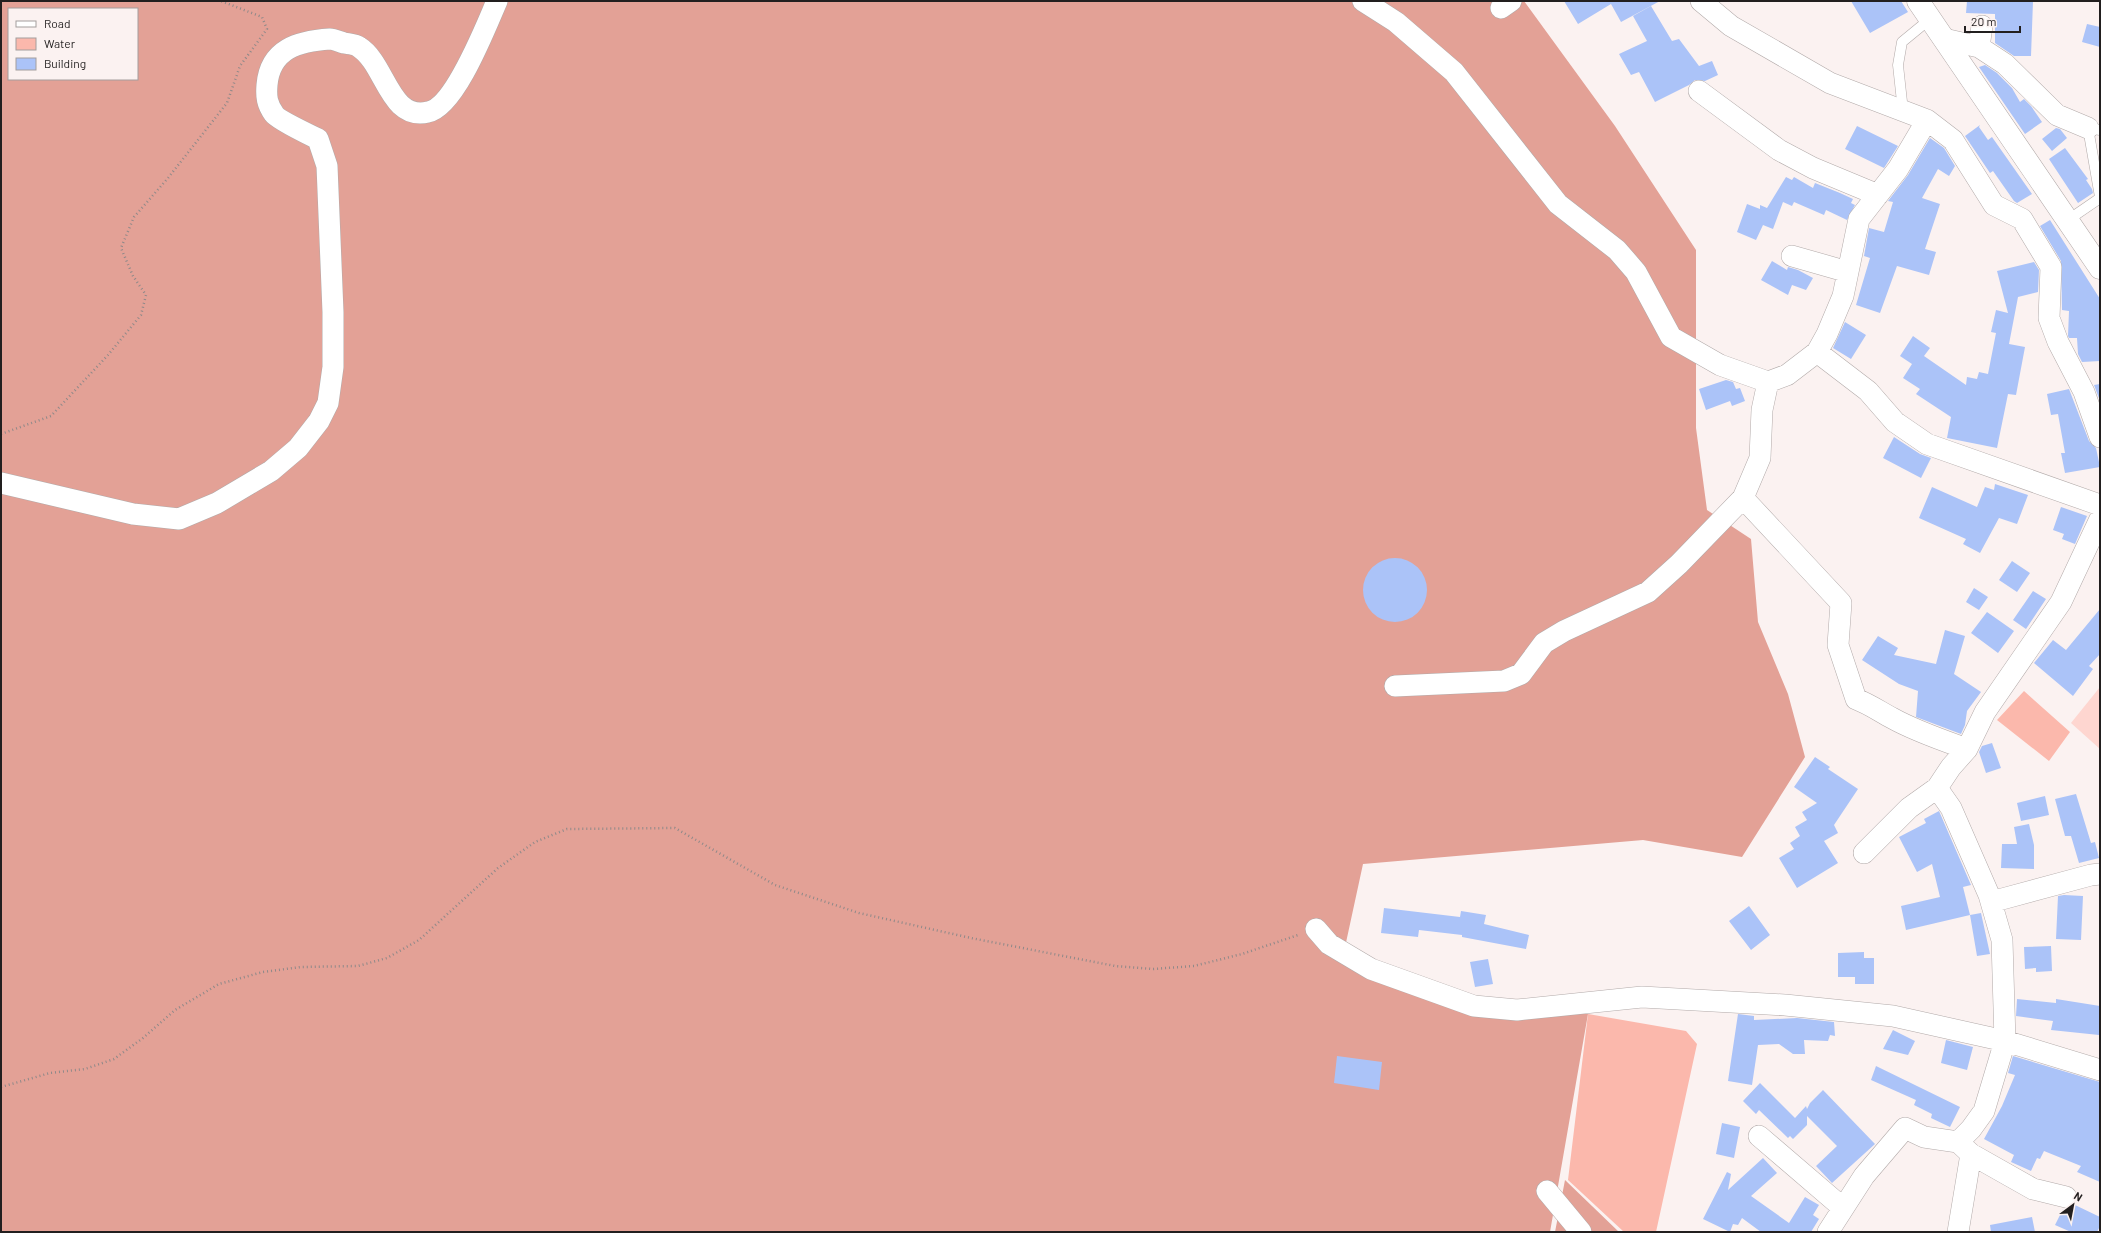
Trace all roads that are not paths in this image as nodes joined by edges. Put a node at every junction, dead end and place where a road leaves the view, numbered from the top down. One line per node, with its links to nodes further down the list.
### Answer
1 (497, 1): 22 (street)
2 (1363, 1): 20 (street)
3 (1701, 1): 10 (street)
4 (1918, 1): 5 (street)
5 (1930, 19): 7 (street); 10 (lane)
6 (1982, 26): 8 (street)
7 (1944, 39): 8 (street); 15 (street)
8 (1979, 47): 12 (street)
9 (1699, 91): 13 (street)
10 (1903, 111): 11 (street)
11 (1927, 120): 13 (street); 21 (street)
12 (2094, 129): 14 (lane)
13 (1878, 194): 18 (street)
14 (2100, 197): 15 (lane)
15 (2068, 220): 17 (street)
16 (1792, 256): 18 (street)
17 (2100, 268)
18 (1848, 272): 19 (street)
19 (1816, 352): 20 (street); 24 (street)
20 (1768, 382): 23 (street)
21 (2100, 437)
22 (1, 482)
23 (1743, 498): 26 (street); 27 (street)
24 (2100, 506)
25 (2100, 519): 27 (street)
26 (1395, 686)
27 (1967, 749): 28 (street)
28 (1937, 788): 29 (street); 31 (street)
29 (1864, 853)
30 (2100, 874): 31 (street)
31 (1991, 902): 33 (street)
32 (1316, 929): 33 (street)
33 (2005, 1040): 34 (street); 36 (street)
34 (2100, 1070)
35 (1759, 1136): 39 (street)
36 (1964, 1148): 38 (street); 39 (street); 42 (street)
37 (1547, 1191): 40 (street)
38 (2066, 1197)
39 (1843, 1208): 41 (street)
40 (1581, 1232)
41 (1828, 1232)
42 (1958, 1232)

